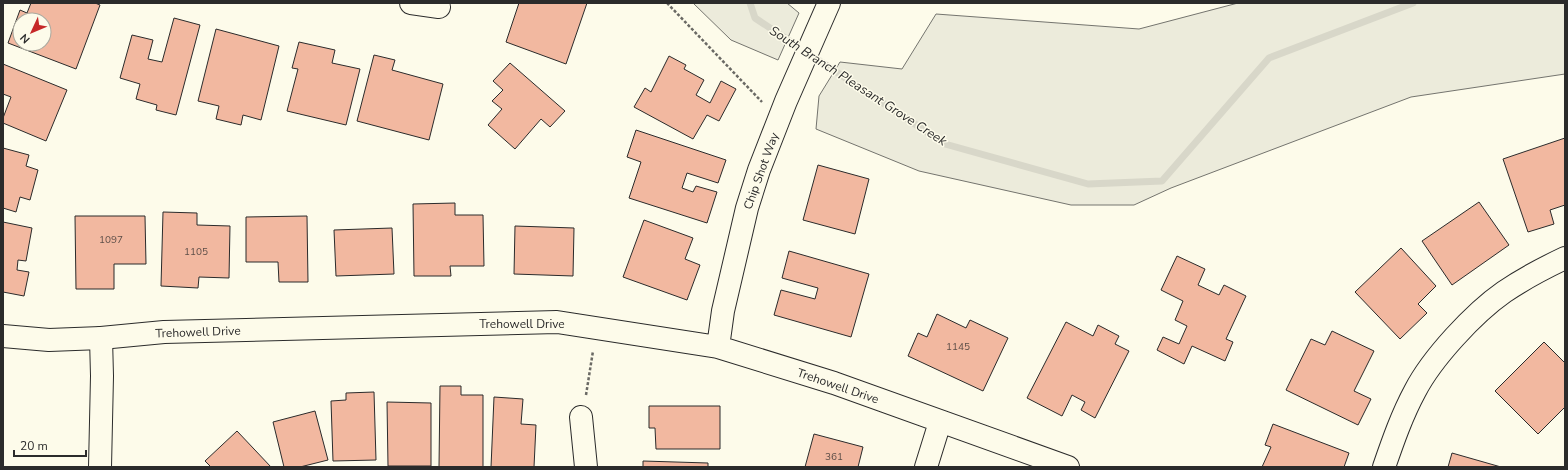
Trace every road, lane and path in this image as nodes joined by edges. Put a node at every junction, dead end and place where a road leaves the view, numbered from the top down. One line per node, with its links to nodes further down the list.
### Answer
1 (411, 3): 4 (street)
2 (667, 3): 5 (path)
3 (828, 5): 5 (street, Chip Shot Way)
4 (439, 7)
5 (783, 110): 10 (street, Chip Shot Way)
6 (1565, 258): 17 (street)
7 (598, 328): 9 (street, Trehowell Drive); 10 (street, Trehowell Drive); 11 (path)
8 (3, 336): 9 (street, Trehowell Drive)
9 (101, 338): 13 (street)
10 (718, 347): 12 (street, Trehowell Drive)
11 (581, 416): 14 (street)
12 (940, 422): 15 (street); 16 (street, Trehowell Drive)
13 (100, 467)
14 (586, 467)
15 (926, 467)
16 (1068, 467)
17 (1384, 467)

